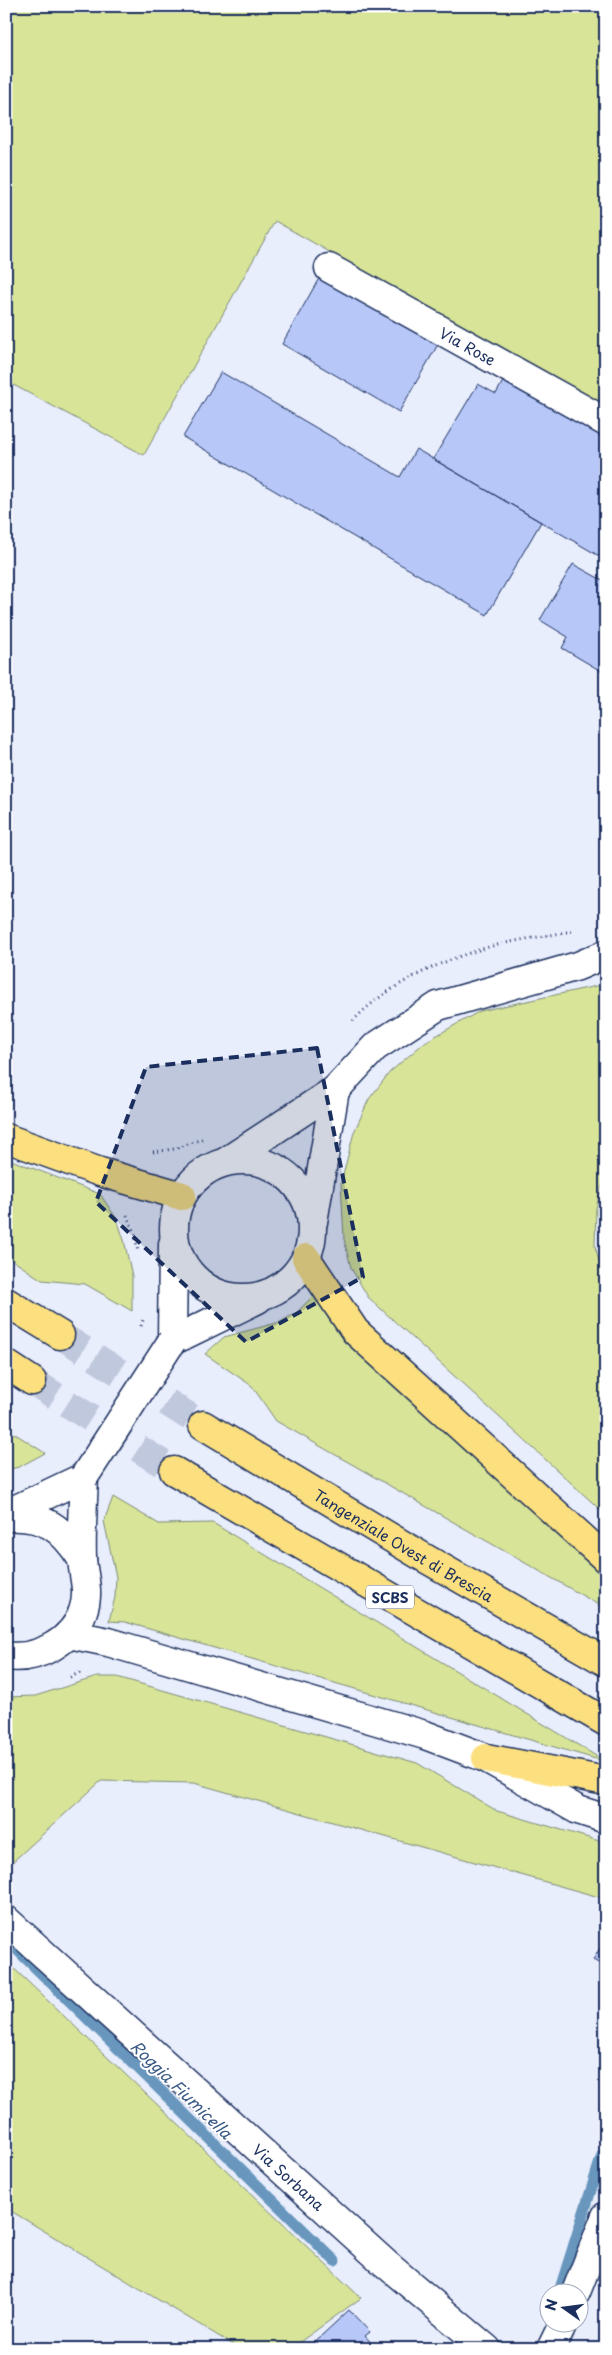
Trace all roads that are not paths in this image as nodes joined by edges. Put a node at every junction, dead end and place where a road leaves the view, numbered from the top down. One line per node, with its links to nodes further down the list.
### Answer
1 (330, 268): 2 (street, Via Rose)
2 (606, 422)
3 (606, 954): 4 (street)
4 (335, 1090): 6 (street); 8 (street)
5 (6, 1138): 7 (highway)
6 (228, 1162): 7 (street); 8 (street)
7 (182, 1196): 9 (street)
8 (312, 1227): 10 (street)
9 (173, 1228): 11 (street); 14 (street)
10 (306, 1258): 11 (street); 22 (highway)
11 (261, 1297): 14 (street)
12 (6, 1302): 13 (highway)
13 (60, 1335)
14 (172, 1341): 19 (street, bridge)
15 (6, 1364): 16 (highway)
16 (32, 1381)
17 (203, 1425): 25 (highway, Tangenziale Ovest di Brescia)
18 (174, 1471): 26 (highway, SCBS)
19 (84, 1477): 20 (street); 21 (street)
20 (6, 1515): 21 (street)
21 (82, 1559): 23 (street)
22 (606, 1559)
23 (69, 1634): 24 (street); 27 (street)
24 (6, 1656)
25 (606, 1662)
26 (606, 1722)
27 (486, 1758): 28 (highway); 29 (street)
28 (606, 1781)
29 (606, 1819)
30 (6, 1920): 34 (street, Via Sorbana)
31 (606, 2216): 32 (street)
32 (580, 2282)
33 (559, 2332): 35 (street)
34 (487, 2349)
35 (551, 2349)

